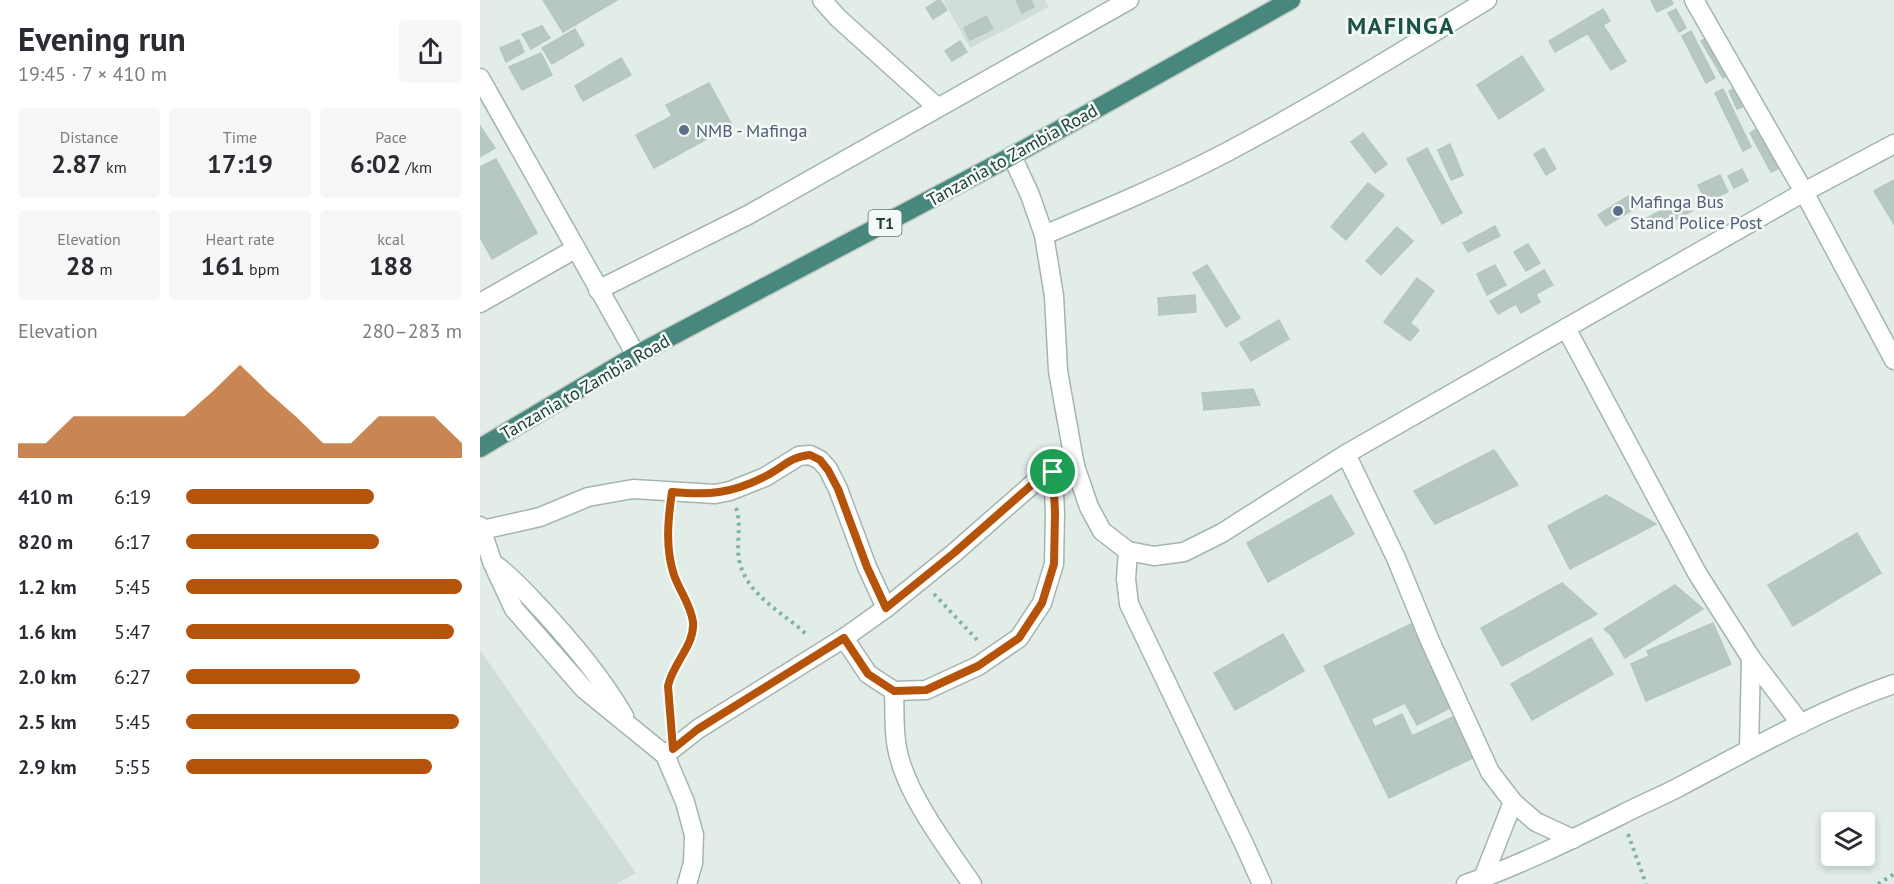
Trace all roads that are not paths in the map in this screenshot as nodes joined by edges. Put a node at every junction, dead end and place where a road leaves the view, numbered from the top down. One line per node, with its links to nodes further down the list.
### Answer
1 (822, 0): 7 (street)
2 (1129, 0): 7 (street)
3 (1292, 0): 9 (highway, Tanzania to Zambia Road / T1)
4 (1487, 0): 11 (street)
5 (1694, 0): 10 (street)
6 (480, 78): 12 (street)
7 (937, 107): 13 (street)
8 (1894, 144): 10 (street)
9 (1012, 156): 11 (street); 16 (highway, Tanzania to Zambia Road / T1)
10 (1804, 192): 15 (street); 17 (street)
11 (1044, 235): 20 (street)
12 (575, 249): 13 (street); 14 (street)
13 (598, 290): 16 (street)
14 (480, 303)
15 (1566, 328): 19 (street); 26 (street)
16 (636, 355): 18 (highway, Tanzania to Zambia Road / T1)
17 (1894, 360)
18 (480, 448)
19 (1346, 454): 23 (street); 32 (street)
20 (1075, 466): 21 (street); 23 (street)
21 (1053, 472): 24 (street); 28 (street)
22 (481, 528): 24 (street); 31 (street)
23 (1128, 551): 37 (street)
24 (886, 608): 25 (street)
25 (844, 638): 28 (street); 31 (street)
26 (1751, 658): 29 (street); 30 (street)
27 (1894, 684): 29 (street)
28 (894, 691): 36 (street)
29 (1801, 724): 30 (street)
30 (1749, 749): 33 (street)
31 (669, 752): 35 (street)
32 (1513, 802): 33 (street); 34 (street)
33 (1572, 839): 34 (street)
34 (1475, 881)
35 (687, 884)
36 (972, 884)
37 (1262, 884)

